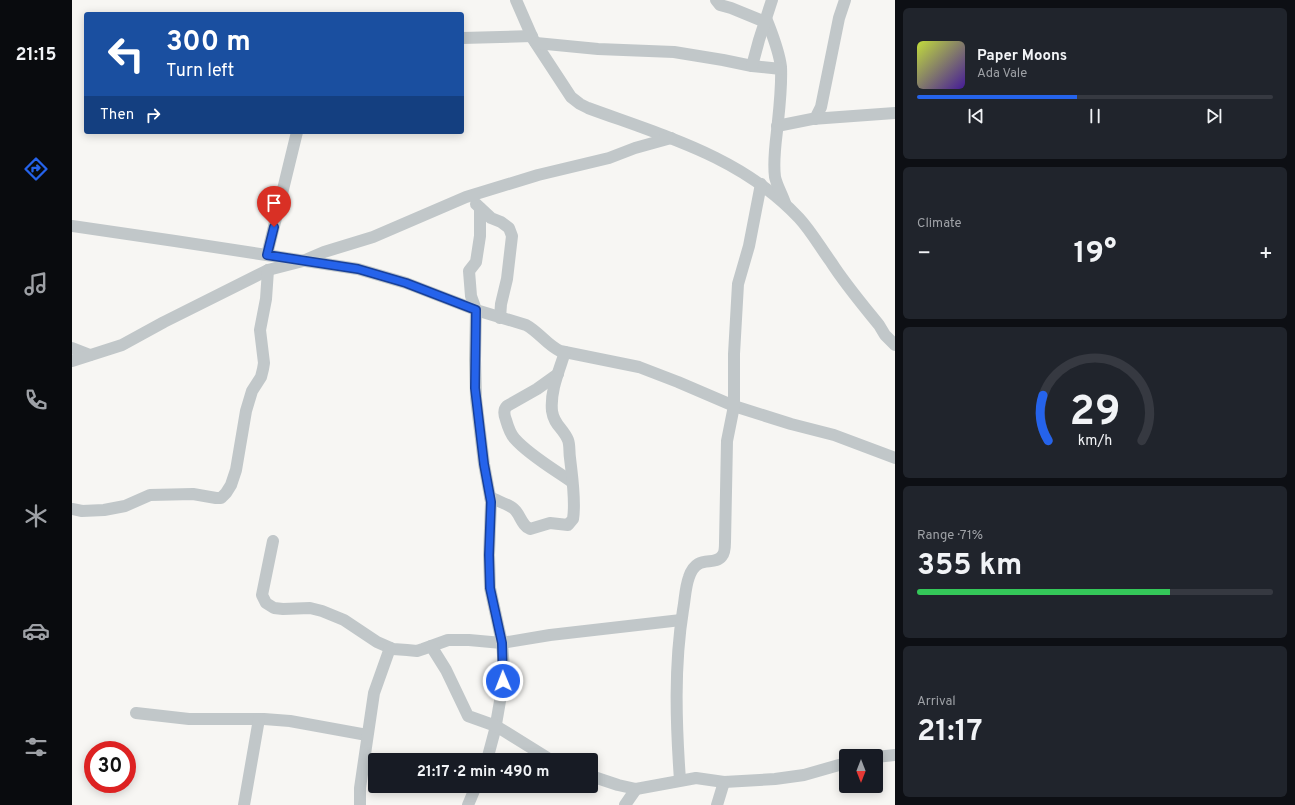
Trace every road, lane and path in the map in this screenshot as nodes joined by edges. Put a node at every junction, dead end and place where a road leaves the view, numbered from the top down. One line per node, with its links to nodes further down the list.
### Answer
1 (516, 0): 7 (street)
2 (716, 0): 5 (street)
3 (772, 0): 5 (street)
4 (846, 0): 11 (street)
5 (765, 20): 8 (street); 9 (street)
6 (464, 38): 7 (street)
7 (534, 40): 8 (street); 14 (street)
8 (752, 66): 9 (street)
9 (781, 69): 12 (street)
10 (895, 113): 11 (street)
11 (815, 119): 12 (street)
12 (777, 126): 17 (street)
13 (297, 134): 20 (street)
14 (671, 138): 15 (street); 16 (street)
15 (761, 184): 17 (street); 31 (street)
16 (468, 197): 18 (street); 21 (street)
17 (787, 205): 25 (street)
18 (480, 208): 23 (street); 24 (street)
19 (72, 226): 20 (street)
20 (267, 255): 21 (street)
21 (303, 261): 22 (street); 23 (street)
22 (268, 270): 28 (street); 35 (street)
23 (476, 310): 24 (street); 34 (street)
24 (500, 318): 27 (street)
25 (895, 345)
26 (72, 348): 28 (street)
27 (565, 352): 30 (street); 31 (street)
28 (90, 355): 29 (street)
29 (72, 361)
30 (558, 374): 33 (street); 33 (street)
31 (734, 406): 32 (street); 37 (street)
32 (895, 458)
33 (572, 482): 34 (street)
34 (490, 497): 38 (street)
35 (72, 509)
36 (273, 541): 40 (street)
37 (681, 620): 38 (street); 51 (street)
38 (502, 643): 39 (street); 43 (street)
39 (431, 646): 40 (street); 43 (street)
40 (390, 648): 44 (street)
41 (136, 713): 42 (street)
42 (259, 718): 44 (street); 55 (street)
43 (496, 726): 45 (street); 46 (street)
44 (367, 735): 56 (street)
45 (489, 753)
46 (540, 753)
47 (895, 755): 48 (street)
48 (883, 756)
49 (839, 765): 52 (street)
50 (598, 778): 53 (street)
51 (680, 780): 52 (street); 53 (street)
52 (724, 782): 59 (street)
53 (636, 789): 58 (street)
54 (473, 793): 57 (street)
55 (244, 805)
56 (360, 805)
57 (468, 805)
58 (625, 805)
59 (717, 805)

